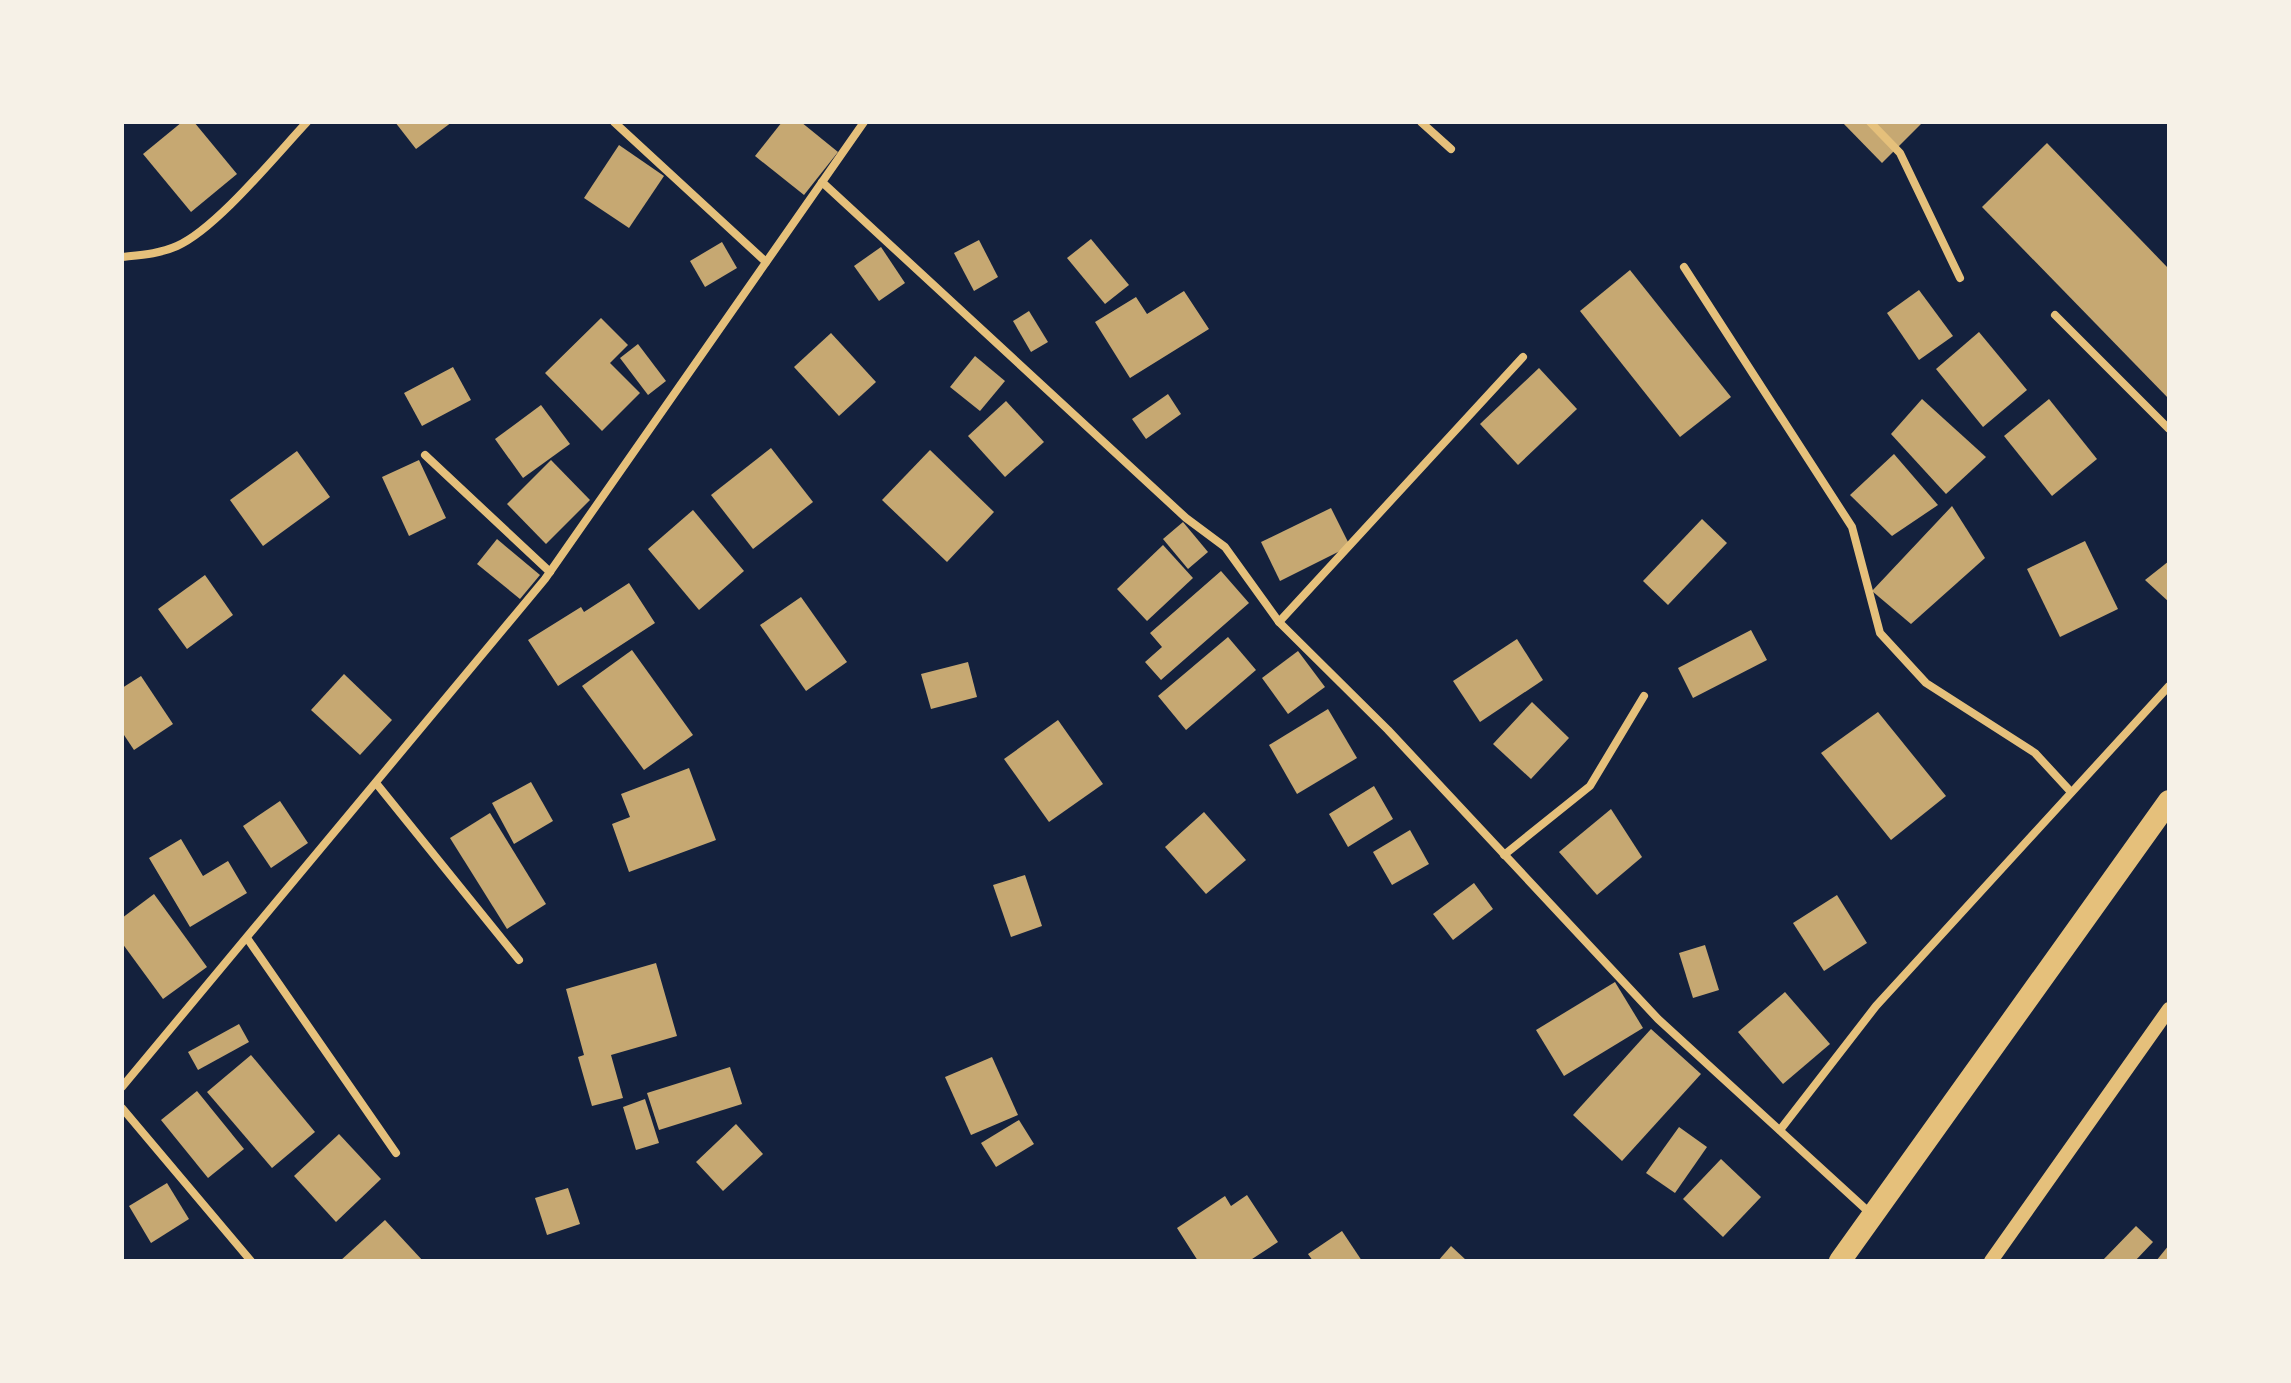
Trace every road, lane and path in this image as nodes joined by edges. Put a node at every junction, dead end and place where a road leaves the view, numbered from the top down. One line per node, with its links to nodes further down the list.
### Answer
1 (307, 122): 8 (street)
2 (614, 122): 9 (street)
3 (864, 122): 7 (street)
4 (1421, 122): 6 (street)
5 (1870, 122): 11 (street)
6 (1451, 149)
7 (822, 182): 9 (street); 17 (street)
8 (122, 257)
9 (766, 262): 16 (street)
10 (1684, 267): 21 (street)
11 (1960, 278)
12 (2055, 315): 14 (street)
13 (1523, 357): 17 (street)
14 (2169, 429)
15 (425, 455): 16 (street)
16 (550, 572): 20 (street)
17 (1279, 622): 23 (street)
18 (2169, 686): 21 (street)
19 (1644, 696): 23 (street)
20 (376, 783): 24 (street); 25 (street)
21 (2071, 792): 29 (street)
22 (2169, 801): 31 (highway)
23 (1504, 855): 29 (street)
24 (247, 938): 27 (street); 30 (street)
25 (519, 960)
26 (2169, 1009): 34 (street)
27 (122, 1087)
28 (122, 1108): 32 (street)
29 (1780, 1130): 31 (street)
30 (396, 1153)
31 (1872, 1214): 33 (highway)
32 (251, 1261)
33 (1840, 1261)
34 (1991, 1261)

